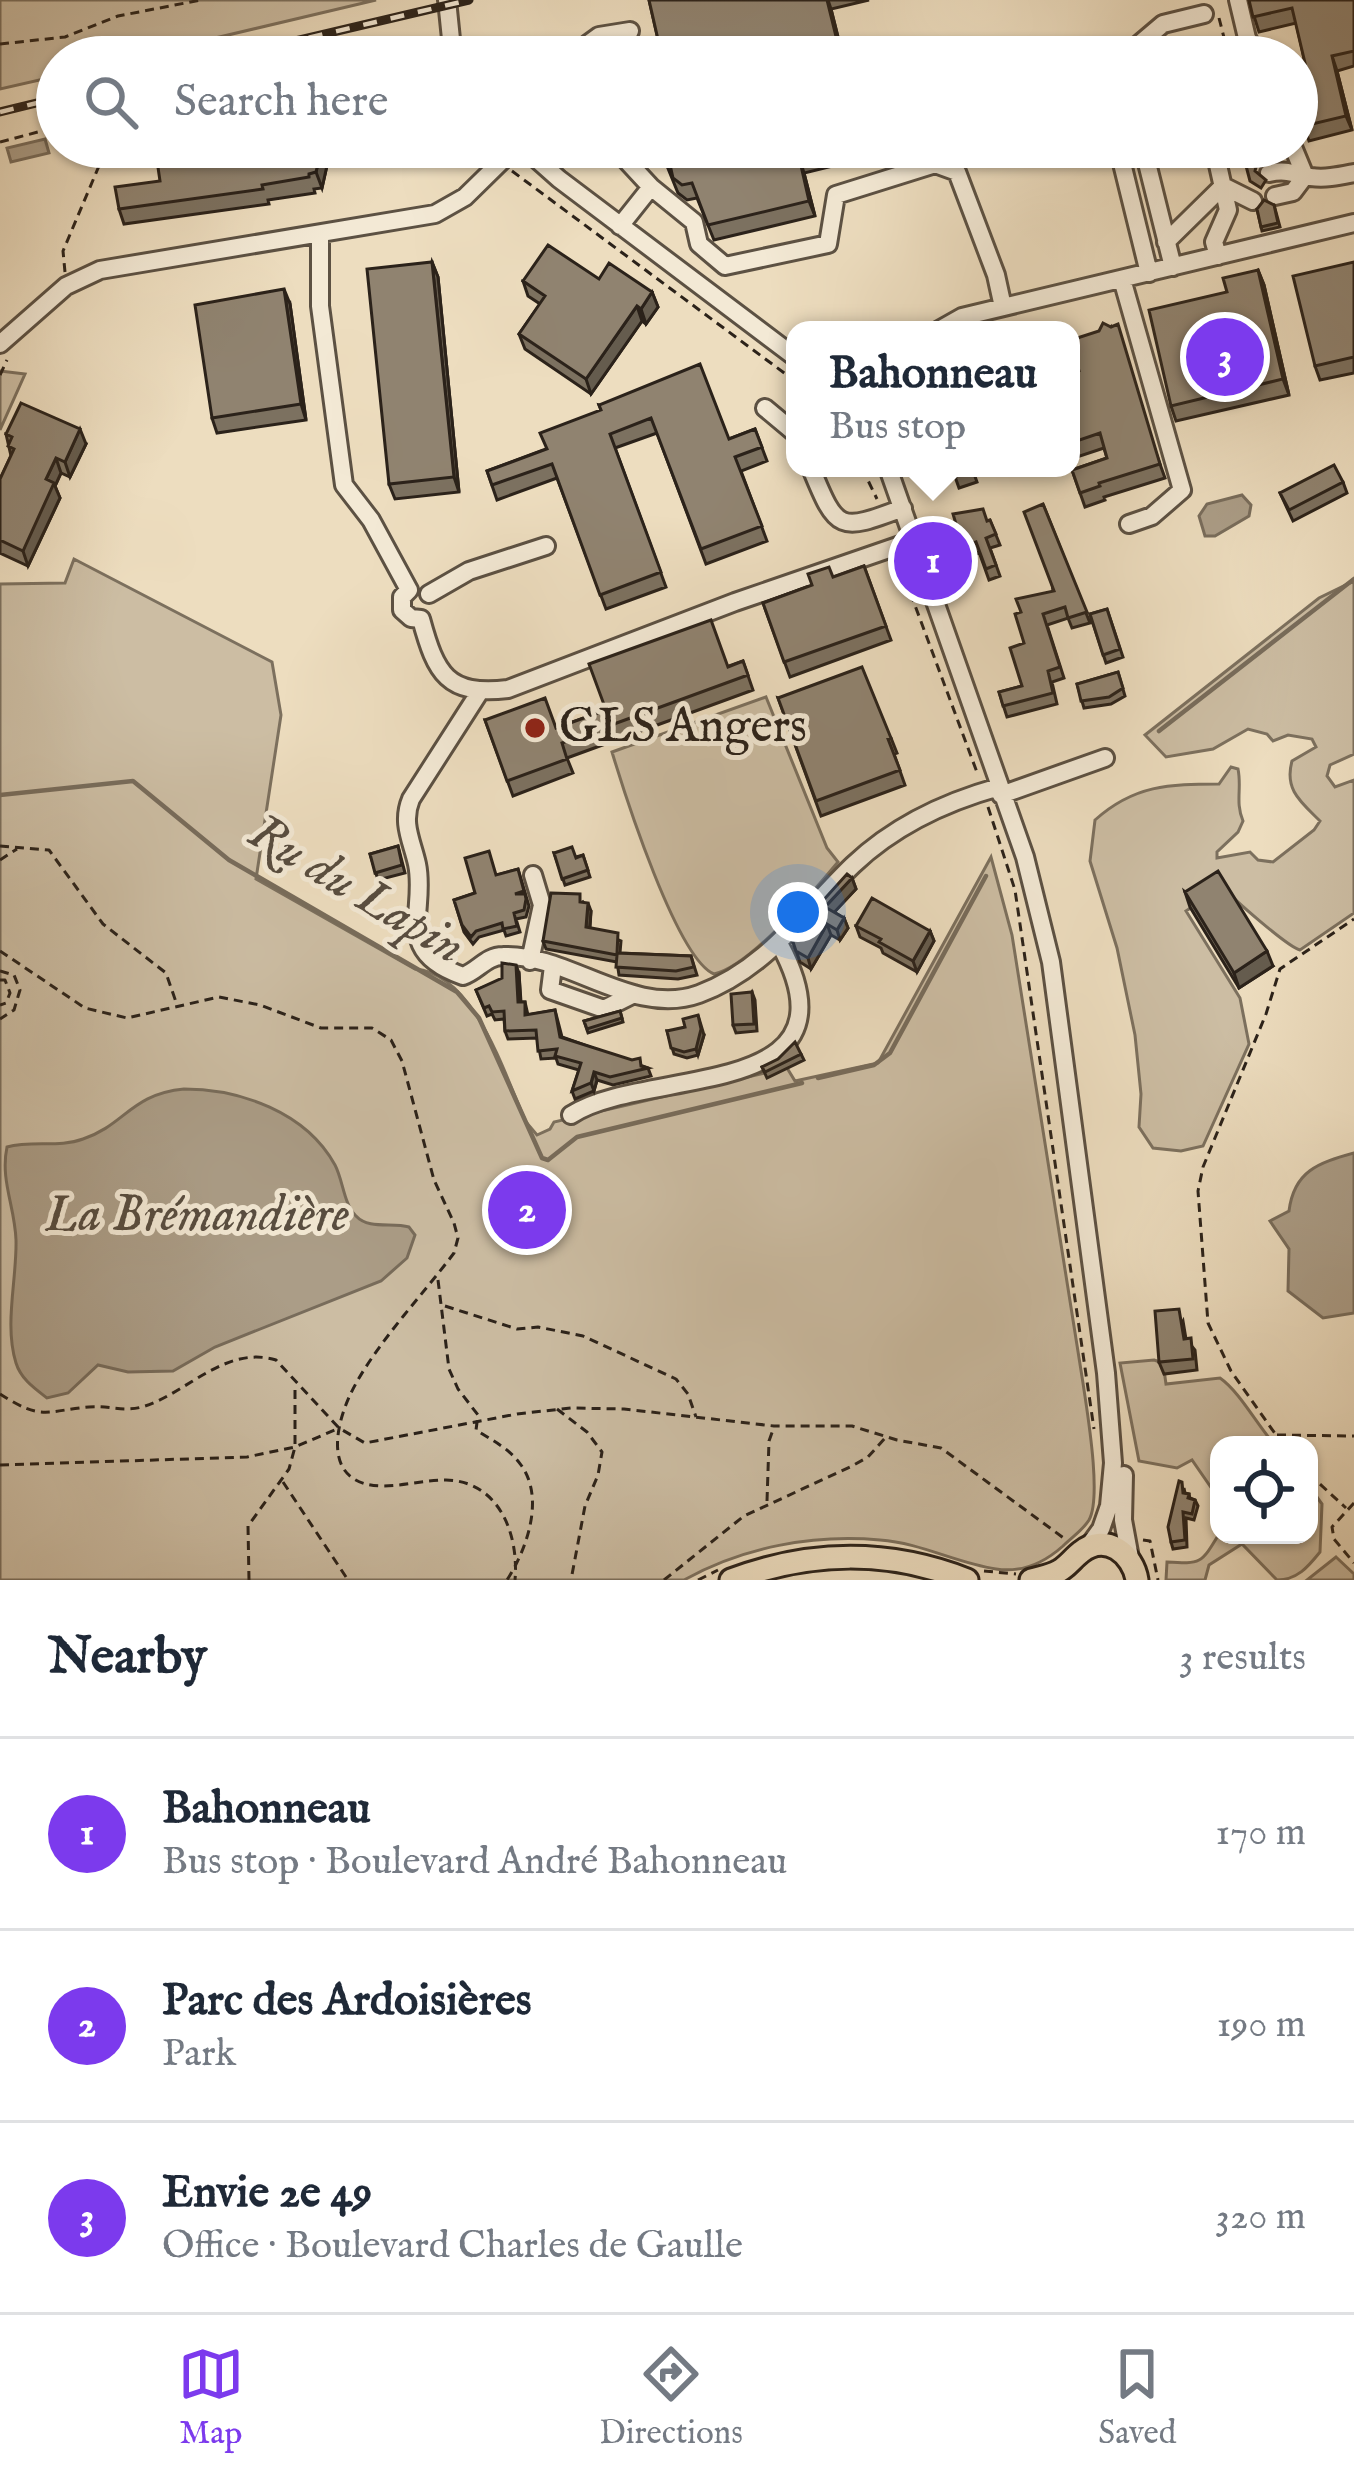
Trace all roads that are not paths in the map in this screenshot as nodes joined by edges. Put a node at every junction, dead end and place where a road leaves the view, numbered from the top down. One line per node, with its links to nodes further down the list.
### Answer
1 (436, 0): 6 (street)
2 (447, 0): 7 (street)
3 (1238, 0): 10 (street)
4 (1204, 14): 9 (street)
5 (630, 31): 8 (street)
6 (445, 36)
7 (445, 36)
8 (606, 36)
9 (1149, 36)
10 (1247, 36)
11 (492, 168): 30 (street)
12 (547, 168): 29 (street)
13 (633, 168): 25 (street)
14 (922, 168): 25 (street)
15 (952, 168): 36 (street)
16 (1123, 168): 34 (street)
17 (1148, 168): 31 (street)
18 (1219, 168): 24 (street)
19 (1302, 168): 22 (street)
20 (1269, 172): 22 (street)
21 (1354, 172): 22 (street)
22 (1305, 176): 26 (street)
23 (1248, 178): 24 (street)
24 (1223, 186): 27 (street); 31 (street); 32 (street)
25 (651, 187): 29 (street)
26 (1275, 196)
27 (1253, 201)
28 (1354, 224): 32 (street)
29 (620, 226): 39 (street)
30 (320, 234): 38 (street); 48 (street)
31 (1166, 242): 33 (street)
32 (1218, 256): 33 (street)
33 (1173, 267): 34 (street)
34 (1148, 272): 35 (street)
35 (1122, 279): 36 (street); 45 (street)
36 (1004, 307): 37 (street)
37 (955, 321)
38 (0, 344)
39 (786, 350)
40 (765, 408): 41 (street)
41 (786, 426)
42 (815, 477): 44 (street)
43 (891, 477): 44 (street)
44 (903, 508): 46 (street)
45 (1129, 524)
46 (915, 540): 51 (street); 53 (street)
47 (547, 546): 49 (street)
48 (409, 590): 49 (street); 50 (street)
49 (429, 593): 50 (street)
50 (422, 619): 51 (street)
51 (479, 693): 56 (street)
52 (1105, 758): 53 (street)
53 (995, 791): 55 (street); 58 (street)
54 (532, 875): 56 (street)
55 (780, 945): 56 (street); 57 (street)
56 (530, 961)
57 (571, 1114)
58 (1106, 1373): 59 (street); 60 (street)
59 (1133, 1558): 60 (main road)
60 (1075, 1559): 63 (main road)
61 (731, 1580): 62 (main road)
62 (967, 1580)
63 (1031, 1580)

